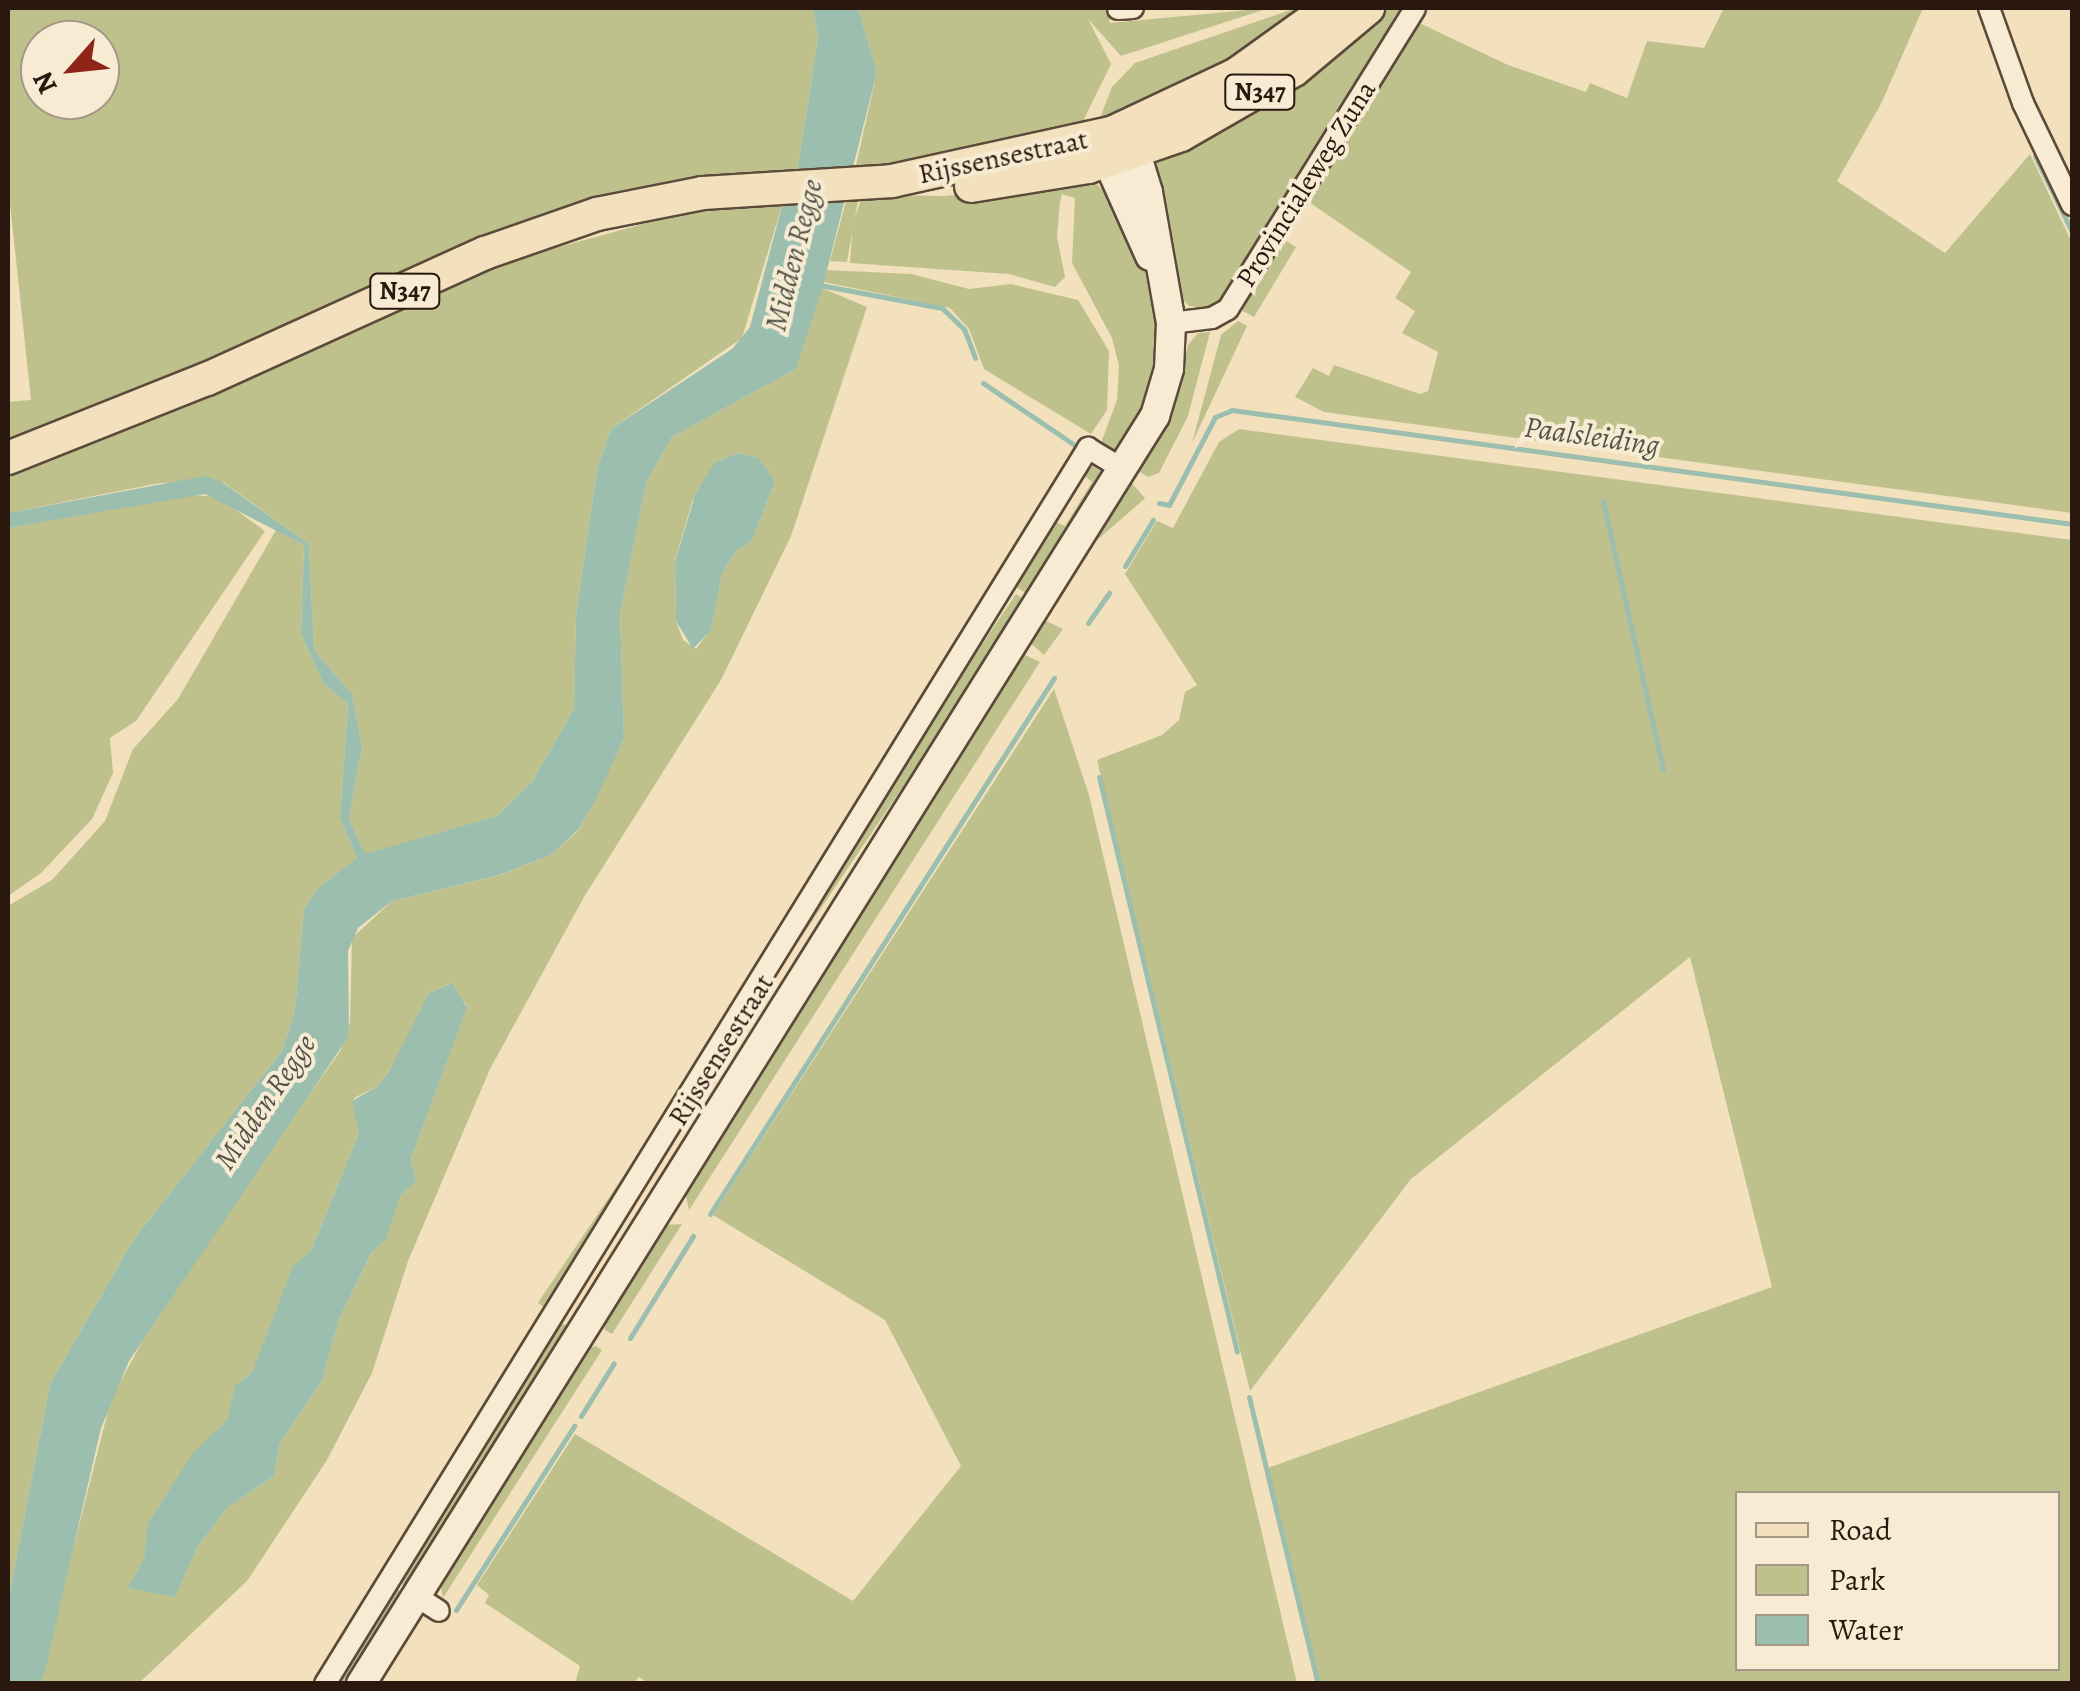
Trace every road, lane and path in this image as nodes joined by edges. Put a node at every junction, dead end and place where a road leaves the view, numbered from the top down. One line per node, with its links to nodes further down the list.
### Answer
1 (1330, 8): 5 (main road, N347)
2 (1368, 8): 5 (main road, Provincialeweg Zuna / N347)
3 (1415, 8): 7 (street, Provincialeweg Zuna)
4 (1989, 8): 6 (street)
5 (1119, 149): 7 (main road, Rijssensestraat); 8 (main road, Rijssensestraat / N347)
6 (2072, 205)
7 (1171, 323): 9 (main road, Rijssensestraat)
8 (8, 458)
9 (1124, 470): 10 (street, Rijssensestraat); 11 (main road, Rijssensestraat)
10 (325, 1684)
11 (361, 1684)

